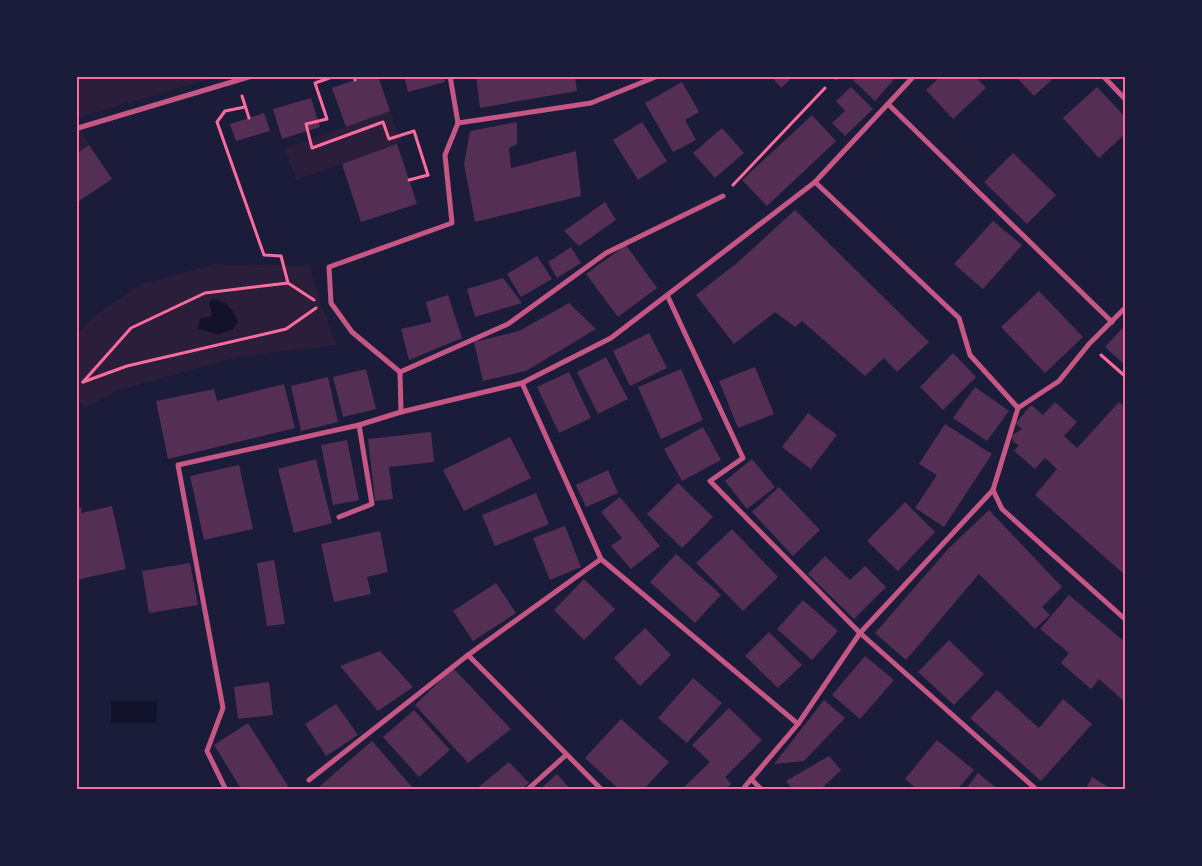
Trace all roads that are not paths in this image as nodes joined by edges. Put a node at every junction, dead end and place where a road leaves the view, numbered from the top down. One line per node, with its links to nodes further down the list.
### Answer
1 (252, 76): 9 (street)
2 (450, 76): 8 (street)
3 (658, 76): 8 (street)
4 (914, 76): 7 (street)
5 (1103, 76): 6 (street)
6 (1126, 100)
7 (889, 105): 10 (street); 14 (street)
8 (458, 123): 15 (street)
9 (78, 128)
10 (815, 182): 12 (street); 17 (street)
11 (723, 196): 15 (street)
12 (668, 297): 16 (street); 24 (street)
13 (1126, 307): 14 (street)
14 (1112, 322): 17 (street)
15 (400, 372): 18 (street)
16 (522, 384): 18 (street); 22 (street)
17 (1018, 408): 20 (street)
18 (401, 412): 19 (street)
19 (359, 424): 21 (street); 30 (street)
20 (993, 490): 23 (street); 24 (street)
21 (339, 518)
22 (601, 559): 25 (street); 26 (street)
23 (1126, 620)
24 (860, 633): 26 (street); 35 (street)
25 (468, 655): 27 (street); 29 (street)
26 (798, 724): 28 (street)
27 (566, 755): 31 (street); 32 (street)
28 (751, 778): 33 (street); 34 (street)
29 (309, 780)
30 (226, 790)
31 (527, 790)
32 (602, 790)
33 (742, 790)
34 (762, 790)
35 (1037, 790)

